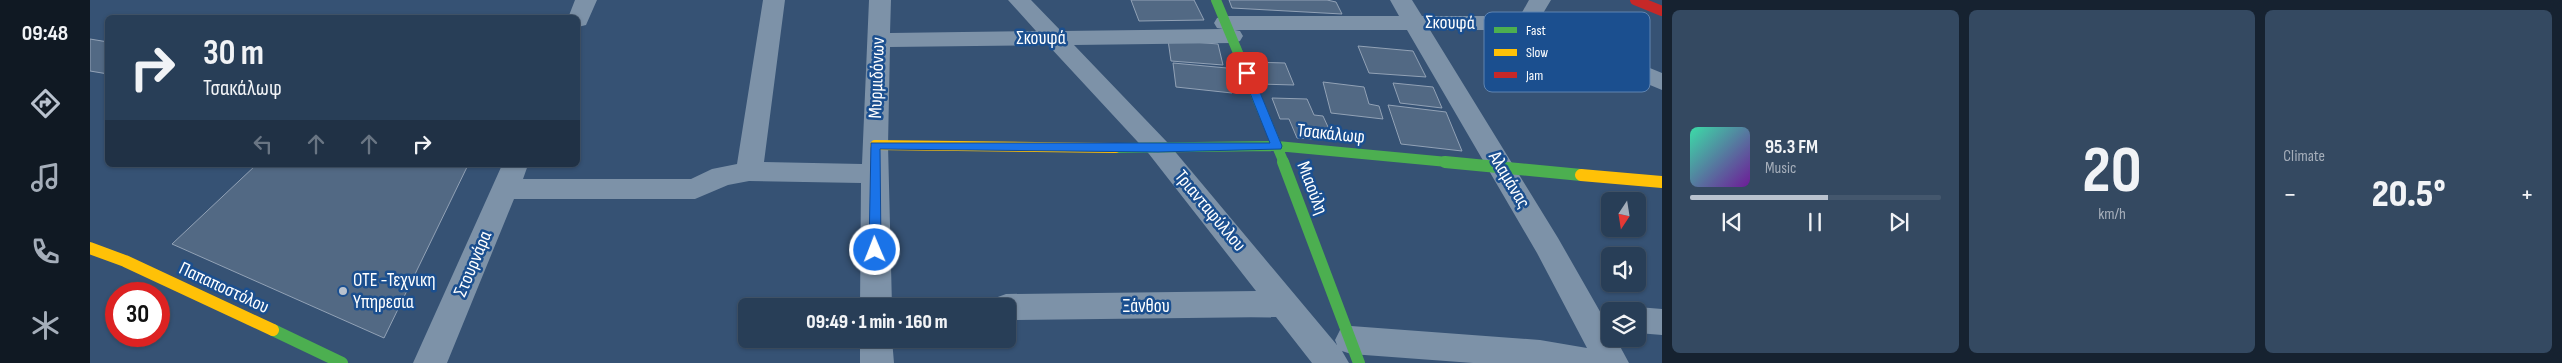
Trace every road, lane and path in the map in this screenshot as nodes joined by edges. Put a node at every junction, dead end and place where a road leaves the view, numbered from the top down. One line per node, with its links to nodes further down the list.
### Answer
1 (586, 0): 11 (street)
2 (774, 0): 22 (street)
3 (880, 0): 15 (street, Μυρμιδόνων)
4 (1019, 0): 14 (street, Τριανταφύλλου)
5 (1216, 0): 13 (street, Μιαούλη)
6 (1540, 0): 10 (street)
7 (1635, 0): 8 (street)
8 (1662, 10)
9 (1407, 11): 12 (street, Σκουφά); 13 (street, Σκουφά); 21 (street, Αλαμάνας)
10 (1532, 12)
11 (580, 15)
12 (1484, 19)
13 (1229, 30): 14 (street, Σκουφά); 19 (street, Μιαούλη)
14 (1054, 38): 15 (street, Σκουφά); 20 (street, Τριανταφύλλου)
15 (879, 40): 18 (street, Μυρμιδόνων)
16 (1650, 77): 17 (street)
17 (1662, 82)
18 (875, 146): 20 (street, Τσακάλωφ); 23 (street, Μυρμιδόνων)
19 (1277, 146): 20 (street, Τσακάλωφ); 21 (street, Τσακάλωφ); 34 (street, Μιαούλη)
20 (1158, 148): 28 (street, Τριανταφύλλου)
21 (1502, 169): 25 (street, Τσακάλωφ); 30 (street, Αλαμάνας)
22 (749, 171): 23 (street); 24 (street)
23 (874, 174): 27 (street, Μυρμιδόνων)
24 (510, 177): 36 (street, Στουρνάρα)
25 (1662, 182)
26 (90, 248): 35 (street, Παπαποστόλου)
27 (876, 298)
28 (1286, 304): 29 (street, Ξάνθου); 34 (street, Τριανταφύλλου)
29 (1016, 307)
30 (1598, 316): 39 (street, Αλαμάνας)
31 (1646, 321): 32 (street)
32 (1662, 322)
33 (876, 348): 37 (street)
34 (1347, 355): 38 (street)
35 (342, 363)
36 (430, 363)
37 (877, 363)
38 (1588, 363)
39 (1612, 363)

